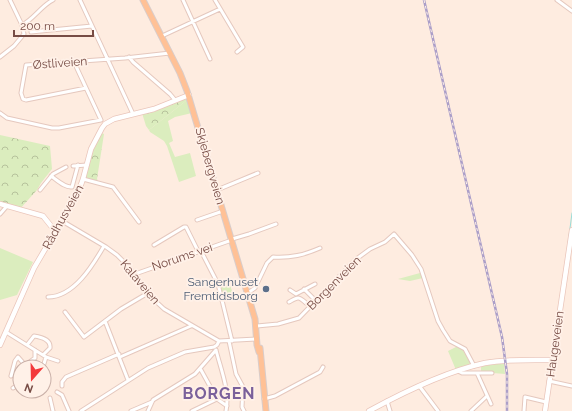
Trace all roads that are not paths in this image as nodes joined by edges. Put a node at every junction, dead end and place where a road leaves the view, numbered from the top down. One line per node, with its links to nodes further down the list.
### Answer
1 (10, 0): 12 (street)
2 (52, 0): 8 (street)
3 (80, 0): 13 (street)
4 (143, 0): 15 (main road, Skjebergveien)
5 (183, 0): 11 (street)
6 (215, 0): 9 (street)
7 (557, 0): 10 (street)
8 (46, 2): 12 (street)
9 (220, 9): 11 (street); 16 (street)
10 (572, 10)
11 (194, 21): 15 (street); 21 (street)
12 (22, 25): 18 (street)
13 (92, 26): 14 (street); 20 (street)
14 (31, 32)
15 (162, 36): 17 (main road, Skjebergveien)
16 (237, 52)
17 (170, 53): 19 (street, Østliveien); 24 (main road, Skjebergveien)
18 (1, 55)
19 (129, 57): 20 (street, Østliveien); 25 (street)
20 (108, 59): 22 (street, Østliveien); 27 (street)
21 (210, 60)
22 (74, 62): 23 (street); 23 (street, Østliveien)
23 (86, 88): 28 (street)
24 (189, 95): 25 (street); 38 (main road, Skjebergveien)
25 (175, 100): 27 (street)
26 (0, 113): 28 (street)
27 (134, 115): 29 (street)
28 (101, 120): 29 (street)
29 (106, 124): 31 (street, Rådhusveien)
30 (78, 165): 31 (street); 32 (street); 35 (street)
31 (87, 165): 36 (street, Rådhusveien)
32 (73, 166)
33 (66, 167): 35 (street)
34 (258, 173): 38 (street)
35 (51, 176): 37 (street)
36 (84, 179): 45 (street, Rådhusveien); 46 (street)
37 (40, 190)
38 (217, 190): 42 (main road, Skjebergveien)
39 (0, 204): 40 (street)
40 (7, 206): 41 (street); 48 (street)
41 (2, 210): 43 (street)
42 (223, 211): 44 (street); 50 (main road, Skjebergveien)
43 (0, 214)
44 (197, 220)
45 (62, 221): 48 (street, Rådhusveien); 52 (street, Kalaveien)
46 (139, 222)
47 (276, 224): 50 (street, Norums vei)
48 (56, 230): 69 (street, Rådhusveien)
49 (572, 230): 81 (street, Haugeveien)
50 (230, 240): 54 (street, Norums vei); 60 (main road, Skjebergveien)
51 (154, 244): 54 (street)
52 (104, 246): 55 (street, Kalaveien); 61 (street)
53 (320, 248): 60 (street)
54 (200, 251): 55 (street, Norums vei); 72 (street)
55 (135, 274): 59 (street, Kalaveien)
56 (315, 284): 57 (street)
57 (304, 289): 58 (street); 62 (street)
58 (290, 290)
59 (148, 293): 66 (street); 67 (street, Kalaveien)
60 (248, 293): 68 (main road, Skjebergveien)
61 (48, 297)
62 (316, 301): 68 (street, Borgenveien); 83 (street, Borgenveien)
63 (289, 302): 64 (street)
64 (306, 303)
65 (65, 312): 66 (street)
66 (105, 321): 78 (street)
67 (191, 326): 71 (street, Kalaveien); 78 (street)
68 (257, 326): 70 (main road, Skjebergveien)
69 (6, 332): 73 (street, Rådhusveien); 74 (street)
70 (258, 339): 72 (street); 98 (main road, Skjebergveien)
71 (219, 341): 72 (street); 75 (street)
72 (231, 341): 111 (street)
73 (0, 345)
74 (28, 346): 76 (street); 77 (street)
75 (216, 348): 85 (street); 89 (street); 103 (street)
76 (35, 350): 77 (street); 80 (street)
77 (43, 355): 79 (street)
78 (119, 356): 89 (street); 91 (street)
79 (46, 357): 82 (street)
80 (34, 359)
81 (552, 360): 83 (street); 90 (street, Haugeveien)
82 (58, 361)
83 (474, 366): 86 (street)
84 (323, 367): 98 (street)
85 (200, 370): 97 (street); 100 (street)
86 (458, 371): 87 (street); 93 (street)
87 (477, 373): 88 (street); 95 (street)
88 (492, 374)
89 (128, 380): 106 (street)
90 (550, 381): 92 (street); 101 (street, Haugeveien)
91 (62, 386)
92 (572, 386)
93 (420, 387): 99 (street); 115 (street)
94 (57, 392): 105 (street)
95 (487, 396): 102 (street); 116 (street)
96 (50, 399): 104 (street)
97 (218, 399): 103 (street); 109 (street)
98 (264, 399): 112 (main road, Skjebergveien)
99 (387, 401): 113 (street); 114 (street)
100 (152, 402): 107 (street); 108 (street)
101 (546, 402): 117 (street); 118 (street, Haugeveien)
102 (491, 404)
103 (227, 406): 110 (street)
104 (53, 411)
105 (68, 411)
106 (81, 411)
107 (131, 411)
108 (148, 411)
109 (192, 411)
110 (226, 411)
111 (244, 411)
112 (266, 411)
113 (369, 411)
114 (390, 411)
115 (438, 411)
116 (471, 411)
117 (524, 411)
118 (545, 411)

